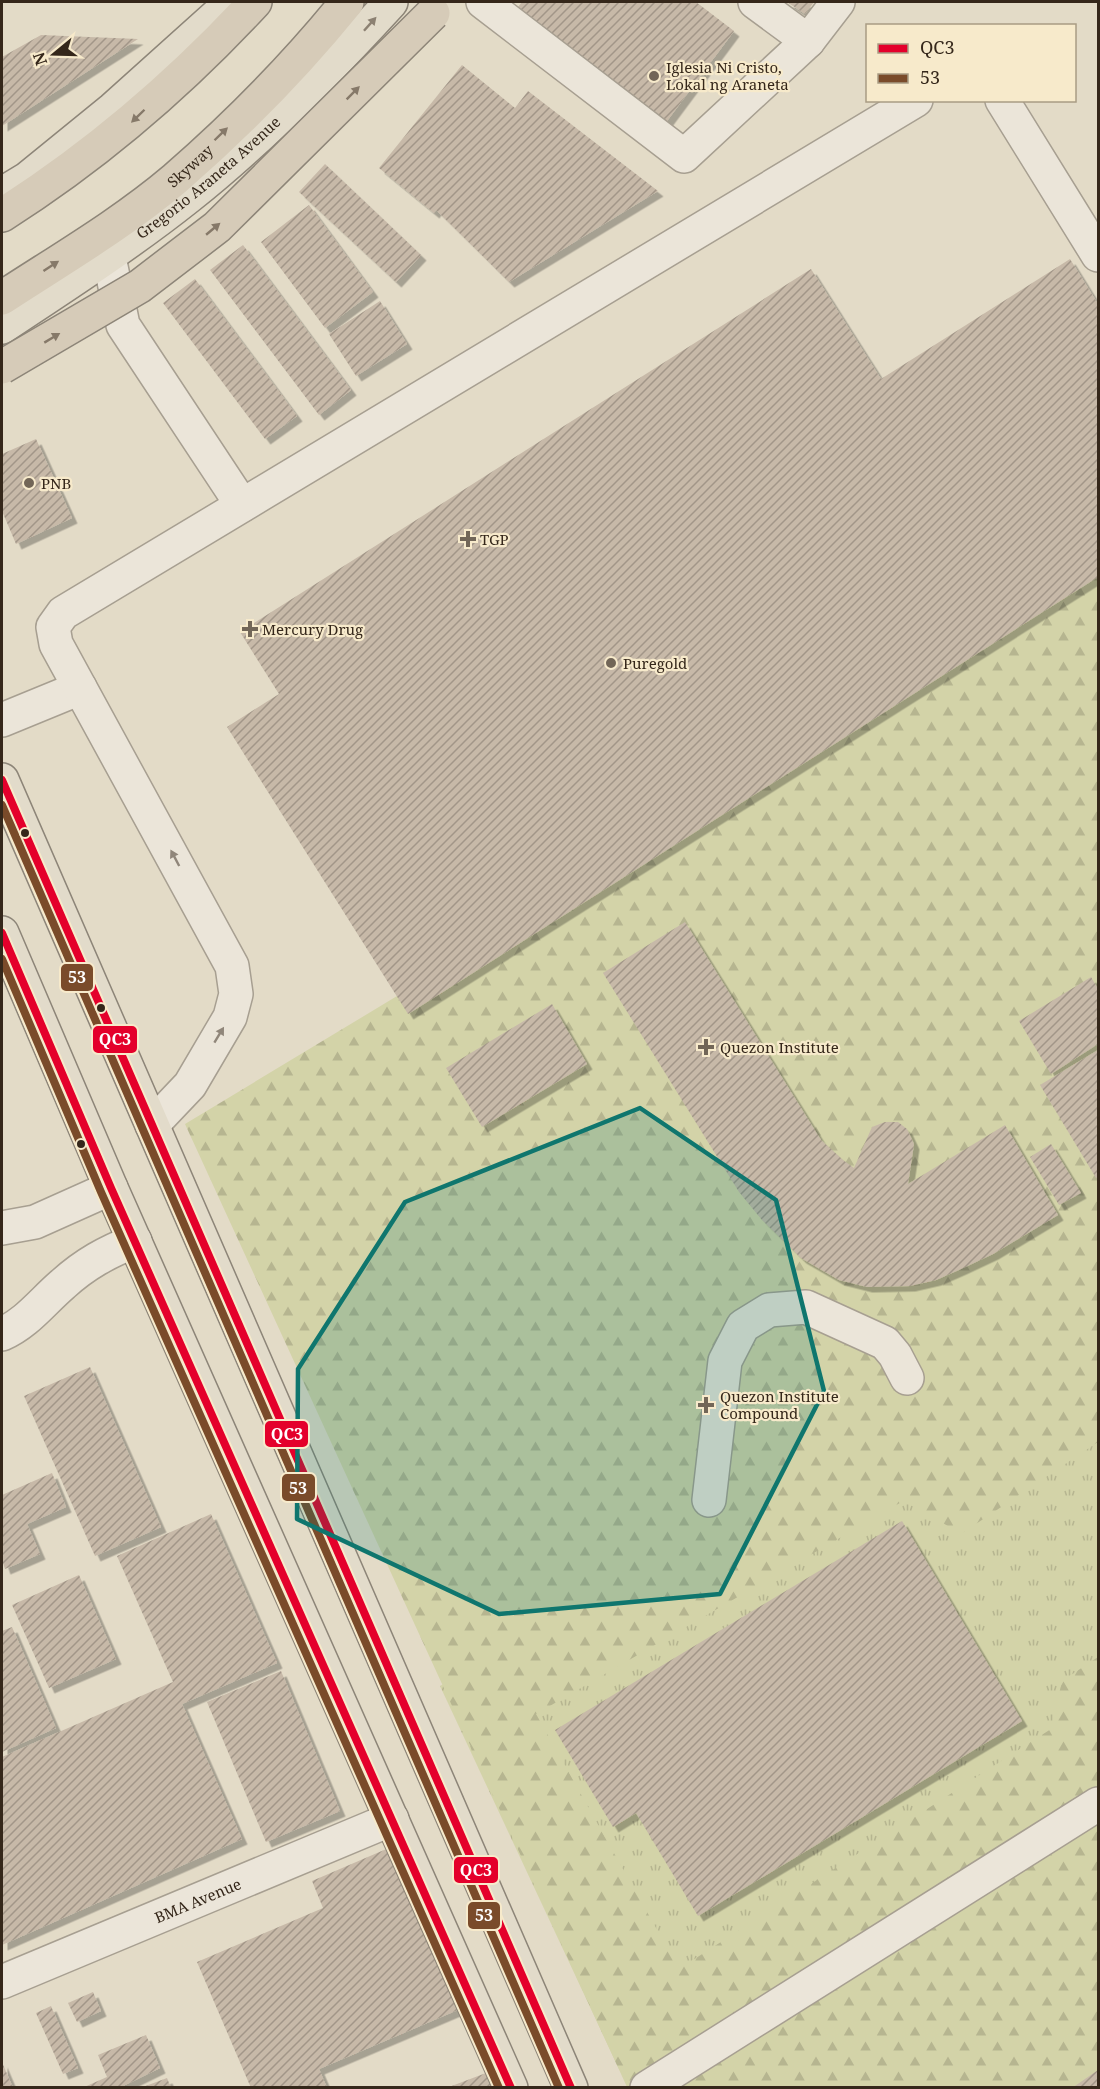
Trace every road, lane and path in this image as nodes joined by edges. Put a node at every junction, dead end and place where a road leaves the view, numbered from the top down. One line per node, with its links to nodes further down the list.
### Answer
1 (232, 2): 12 (main road)
2 (255, 2): 13 (highway, one-way to 13)
3 (347, 2): 16 (highway, Skyway, one-way to 3)
4 (390, 2): 15 (main road, Gregorio Araneta Avenue, one-way to 4)
5 (442, 2): 18 (highway, one-way to 5, bridge)
6 (483, 2): 9 (street)
7 (755, 2): 9 (street)
8 (838, 2): 9 (street)
9 (808, 41)
10 (913, 102): 19 (street)
11 (1003, 102): 14 (street)
12 (2, 194)
13 (2, 215)
14 (1098, 255)
15 (108, 257): 17 (main road, Gregorio Araneta Avenue); 19 (street)
16 (2, 298)
17 (2, 327)
18 (2, 367)
19 (242, 505): 20 (street)
20 (80, 688): 21 (street); 24 (street, one-way to 20)
21 (2, 720)
22 (2, 780): 24 (main road)
23 (2, 933): 25 (main road)
24 (152, 1125): 35 (main road)
25 (111, 1188): 26 (street); 27 (main road)
26 (2, 1227)
27 (135, 1241): 28 (street); 32 (main road)
28 (2, 1334)
29 (907, 1378): 30 (street)
30 (709, 1500)
31 (1098, 1804): 36 (street)
32 (392, 1819): 33 (street, BMA Avenue); 34 (main road)
33 (2, 1982)
34 (511, 2088)
35 (571, 2088)
36 (647, 2088)

